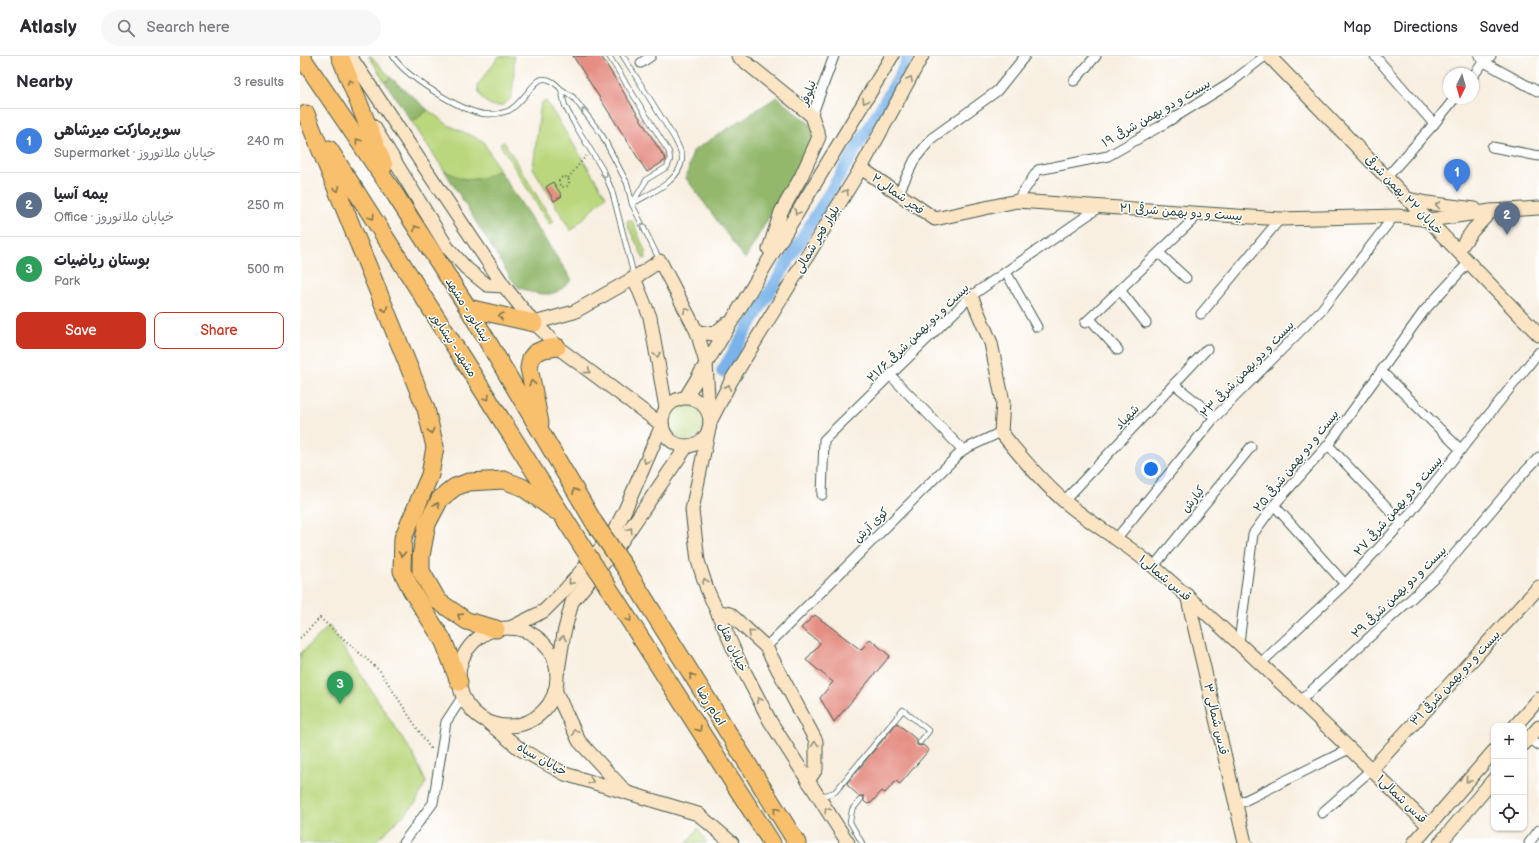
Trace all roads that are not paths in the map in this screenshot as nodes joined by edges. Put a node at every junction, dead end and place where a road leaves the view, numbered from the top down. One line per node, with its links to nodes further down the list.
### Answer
1 (302, 56): 33 (highway, نیشابور - مشهد, one-way to 1)
2 (340, 56): 24 (highway, one-way to 2)
3 (350, 56): 53 (street)
4 (393, 56): 21 (lane)
5 (609, 56): 36 (lane)
6 (623, 56): 36 (lane)
7 (651, 56): 18 (street)
8 (738, 56): 26 (street)
9 (834, 56): 26 (street, نیلوفر)
10 (892, 56): 49 (street, one-way to 49)
11 (922, 56): 30 (street, بلوار فجر شمالی, one-way to 11)
12 (1025, 56): 32 (street)
13 (1096, 56): 20 (street)
14 (1265, 56): 35 (street, بیست و دو بهمن شرقی ۱۹)
15 (1269, 56): 31 (street, خیابان ۲۲ بهمن شرقی)
16 (1380, 58): 27 (street)
17 (1485, 58): 19 (street); 22 (street)
18 (641, 63)
19 (1478, 68)
20 (1074, 81)
21 (561, 89): 36 (lane, one-way to 21); 51 (lane, one-way to 51)
22 (1539, 92)
23 (1450, 104): 27 (street)
24 (361, 108): 33 (highway); 53 (street)
25 (303, 109): 88 (highway, مشهد - نیشابور, one-way to 88); 103 (highway, one-way to 103)
26 (812, 116): 49 (street)
27 (1434, 124): 31 (street)
28 (1492, 147): 29 (street)
29 (1539, 156)
30 (860, 168): 32 (street, فجر شمالی۲); 75 (street, بلوار فجر شمالی, one-way to 30)
31 (1387, 177): 34 (street, خیابان ۲۲ بهمن شرقی)
32 (898, 194): 43 (street, فجر شمالی۲)
33 (396, 196): 56 (highway, نیشابور - مشهد, one-way to 33)
34 (1408, 199): 39 (street, one-way to 34); 44 (street, خیابان ۲۲ بهمن شرقی)
35 (1016, 201): 37 (street, بیست و دو بهمن شرقی ۲۱); 43 (street, بیست و دو بهمن شرقی ۲۱)
36 (632, 204): 47 (lane, one-way to 36)
37 (1101, 206): 40 (street, بیست و دو بهمن شرقی ۲۱); 50 (street, بیست و دو بهمن شرقی ۲۱/۶)
38 (1537, 207): 39 (street)
39 (1491, 211): 44 (street, بیست و دو بهمن شرقی ۲۱); 45 (street)
40 (1199, 214): 42 (street, بیست و دو بهمن شرقی ۲۱); 46 (street)
41 (1394, 216): 42 (street, بیست و دو بهمن شرقی ۲۱); 44 (street, بیست و دو بهمن شرقی ۲۱); 74 (street, بیست و دو بهمن شرقی ۲۳)
42 (1280, 219): 57 (street)
43 (935, 220)
44 (1429, 220): 45 (street, خیابان ۲۲ بهمن شرقی)
45 (1458, 251): 48 (street, خیابان ۲۲ بهمن شرقی)
46 (1159, 253): 52 (street); 54 (street)
47 (660, 261): 51 (street); 62 (street, one-way to 47)
48 (1469, 262): 63 (street, خیابان ۲۲ بهمن شرقی); 69 (street, بیست و دو بهمن شرقی ۲۵)
49 (761, 272): 58 (street)
50 (1006, 272): 55 (street, بیست و دو بهمن شرقی ۲۱/۶); 61 (street)
51 (634, 278): 59 (street); 73 (street, one-way to 73)
52 (1186, 278)
53 (504, 286): 59 (street)
54 (1120, 290): 60 (street); 66 (street)
55 (971, 296): 70 (street, بیست و دو بهمن شرقی ۲۱/۶); 77 (street)
56 (468, 308): 59 (highway, one-way to 56); 78 (highway, نیشابور - مشهد)
57 (1201, 314)
58 (735, 316): 62 (street); 68 (street)
59 (534, 323): 64 (street)
60 (1146, 323)
61 (1037, 327)
62 (697, 332): 68 (street)
63 (1539, 335)
64 (557, 347): 76 (street, one-way to 76); 78 (highway, one-way to 64)
65 (1207, 348): 71 (street, شهیاد)
66 (1118, 350)
67 (1539, 352): 83 (street, بیست و دو بهمن شرقی ۲۷)
68 (706, 363): 72 (street); 75 (street)
69 (1381, 370): 79 (street, بیست و دو بهمن شرقی ۲۵); 83 (street)
70 (890, 375): 82 (street); 85 (street, بیست و دو بهمن شرقی ۲۱/۶)
71 (1174, 384): 74 (street); 86 (street, شهیاد)
72 (686, 397): 73 (street); 75 (street)
73 (666, 408): 76 (street)
74 (1215, 417): 90 (street, بیست و دو بهمن شرقی ۲۳)
75 (709, 422): 80 (street); 97 (street, خیابان هتل, one-way to 75)
76 (662, 425): 80 (street); 98 (street, one-way to 98)
77 (1001, 432): 82 (street, کوی آرش); 86 (street, قدس شمالی۱)
78 (542, 434): 92 (highway, نیشابور - مشهد, one-way to 78, bridge)
79 (1328, 445): 87 (street, بیست و دو بهمن شرقی ۲۵); 89 (street)
80 (686, 446): 102 (street, one-way to 80)
81 (1252, 447): 91 (street, کیارش)
82 (963, 450): 100 (street, کوی آرش)
83 (1461, 450): 89 (street, بیست و دو بهمن شرقی ۲۷)
84 (1539, 457): 106 (street, بیست و دو بهمن شرقی ۲۹)
85 (822, 496)
86 (1064, 501): 90 (street, قدس شمالی۱)
87 (1274, 505): 93 (street); 99 (street, بیست و دو بهمن شرقی ۲۵)
88 (562, 516): 94 (highway, مشهد - نیشابور, bridge); 98 (highway, one-way to 88)
89 (1402, 522): 93 (street, بیست و دو بهمن شرقی ۲۷)
90 (1116, 539): 91 (street, قدس شمالی۱)
91 (1154, 566): 96 (street, قدس شمالی۱)
92 (626, 569): 126 (highway, امام رضا, one-way to 92)
93 (1345, 584): 101 (street, بیست و دو بهمن شرقی ۲۷)
94 (608, 586): 125 (highway, امام رضا, one-way to 125)
95 (1539, 586): 114 (street, بیست و دو بهمن شرقی ۳۱)
96 (1187, 595): 99 (street, قدس شمالی۱); 119 (street, قدس شمالی ۳)
97 (717, 611): 100 (street, one-way to 97); 116 (street, خیابان هتل, one-way to 97)
98 (503, 629): 102 (street); 103 (street)
99 (1239, 642): 101 (street, قدس شمالی۱)
100 (766, 647): 116 (street, one-way to 100)
101 (1262, 663): 106 (street, قدس شمالی۱)
102 (557, 677): 104 (street)
103 (461, 689): 107 (street); 123 (street)
104 (555, 690): 107 (street); 117 (street, one-way to 104)
105 (1539, 699): 108 (street)
106 (1299, 702): 112 (street, قدس شمالی۱)
107 (486, 720): 117 (street, خیابان سپاه, one-way to 117)
108 (1518, 723)
109 (1539, 727): 111 (street)
110 (920, 742): 116 (lane)
111 (1531, 743)
112 (1349, 749): 114 (street, قدس شمالی۱); 119 (street)
113 (1491, 754): 121 (street, one-way to 121)
114 (1371, 770): 120 (street); 121 (street, قدس شمالی۱)
115 (1491, 783): 131 (street)
116 (812, 787): 127 (street, خیابان هتل, one-way to 116)
117 (628, 793): 124 (street, خیابان سپاه)
118 (861, 799): 128 (lane)
119 (1236, 805): 129 (street, قدس شمالی ۳)
120 (1322, 813)
121 (1429, 826): 130 (street)
122 (1539, 830): 132 (street)
123 (404, 843)
124 (732, 843)
125 (772, 843)
126 (796, 843)
127 (848, 843)
128 (862, 843)
129 (1244, 843)
130 (1414, 843)
131 (1440, 843)
132 (1529, 843)

